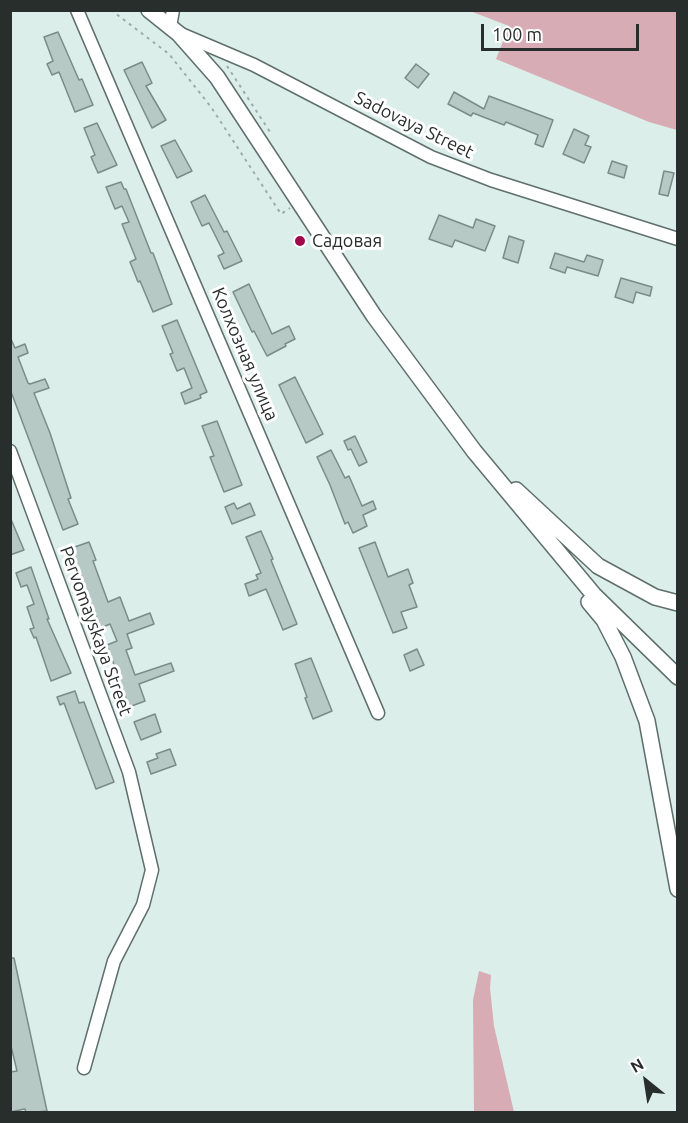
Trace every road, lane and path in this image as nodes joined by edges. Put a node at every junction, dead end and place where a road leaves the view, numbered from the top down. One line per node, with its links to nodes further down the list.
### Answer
1 (77, 10): 13 (street, Колхозная улица)
2 (111, 10): 6 (path)
3 (149, 10): 5 (main road)
4 (172, 10): 5 (street)
5 (174, 30): 7 (street, Sadovaya Street); 9 (main road)
6 (280, 214)
7 (678, 239)
8 (10, 451): 15 (street, Pervomayskaya Street)
9 (474, 451): 10 (main road); 11 (main road)
10 (502, 487): 12 (main road); 14 (main road)
11 (678, 603)
12 (678, 677)
13 (378, 713)
14 (678, 889)
15 (84, 1068)

